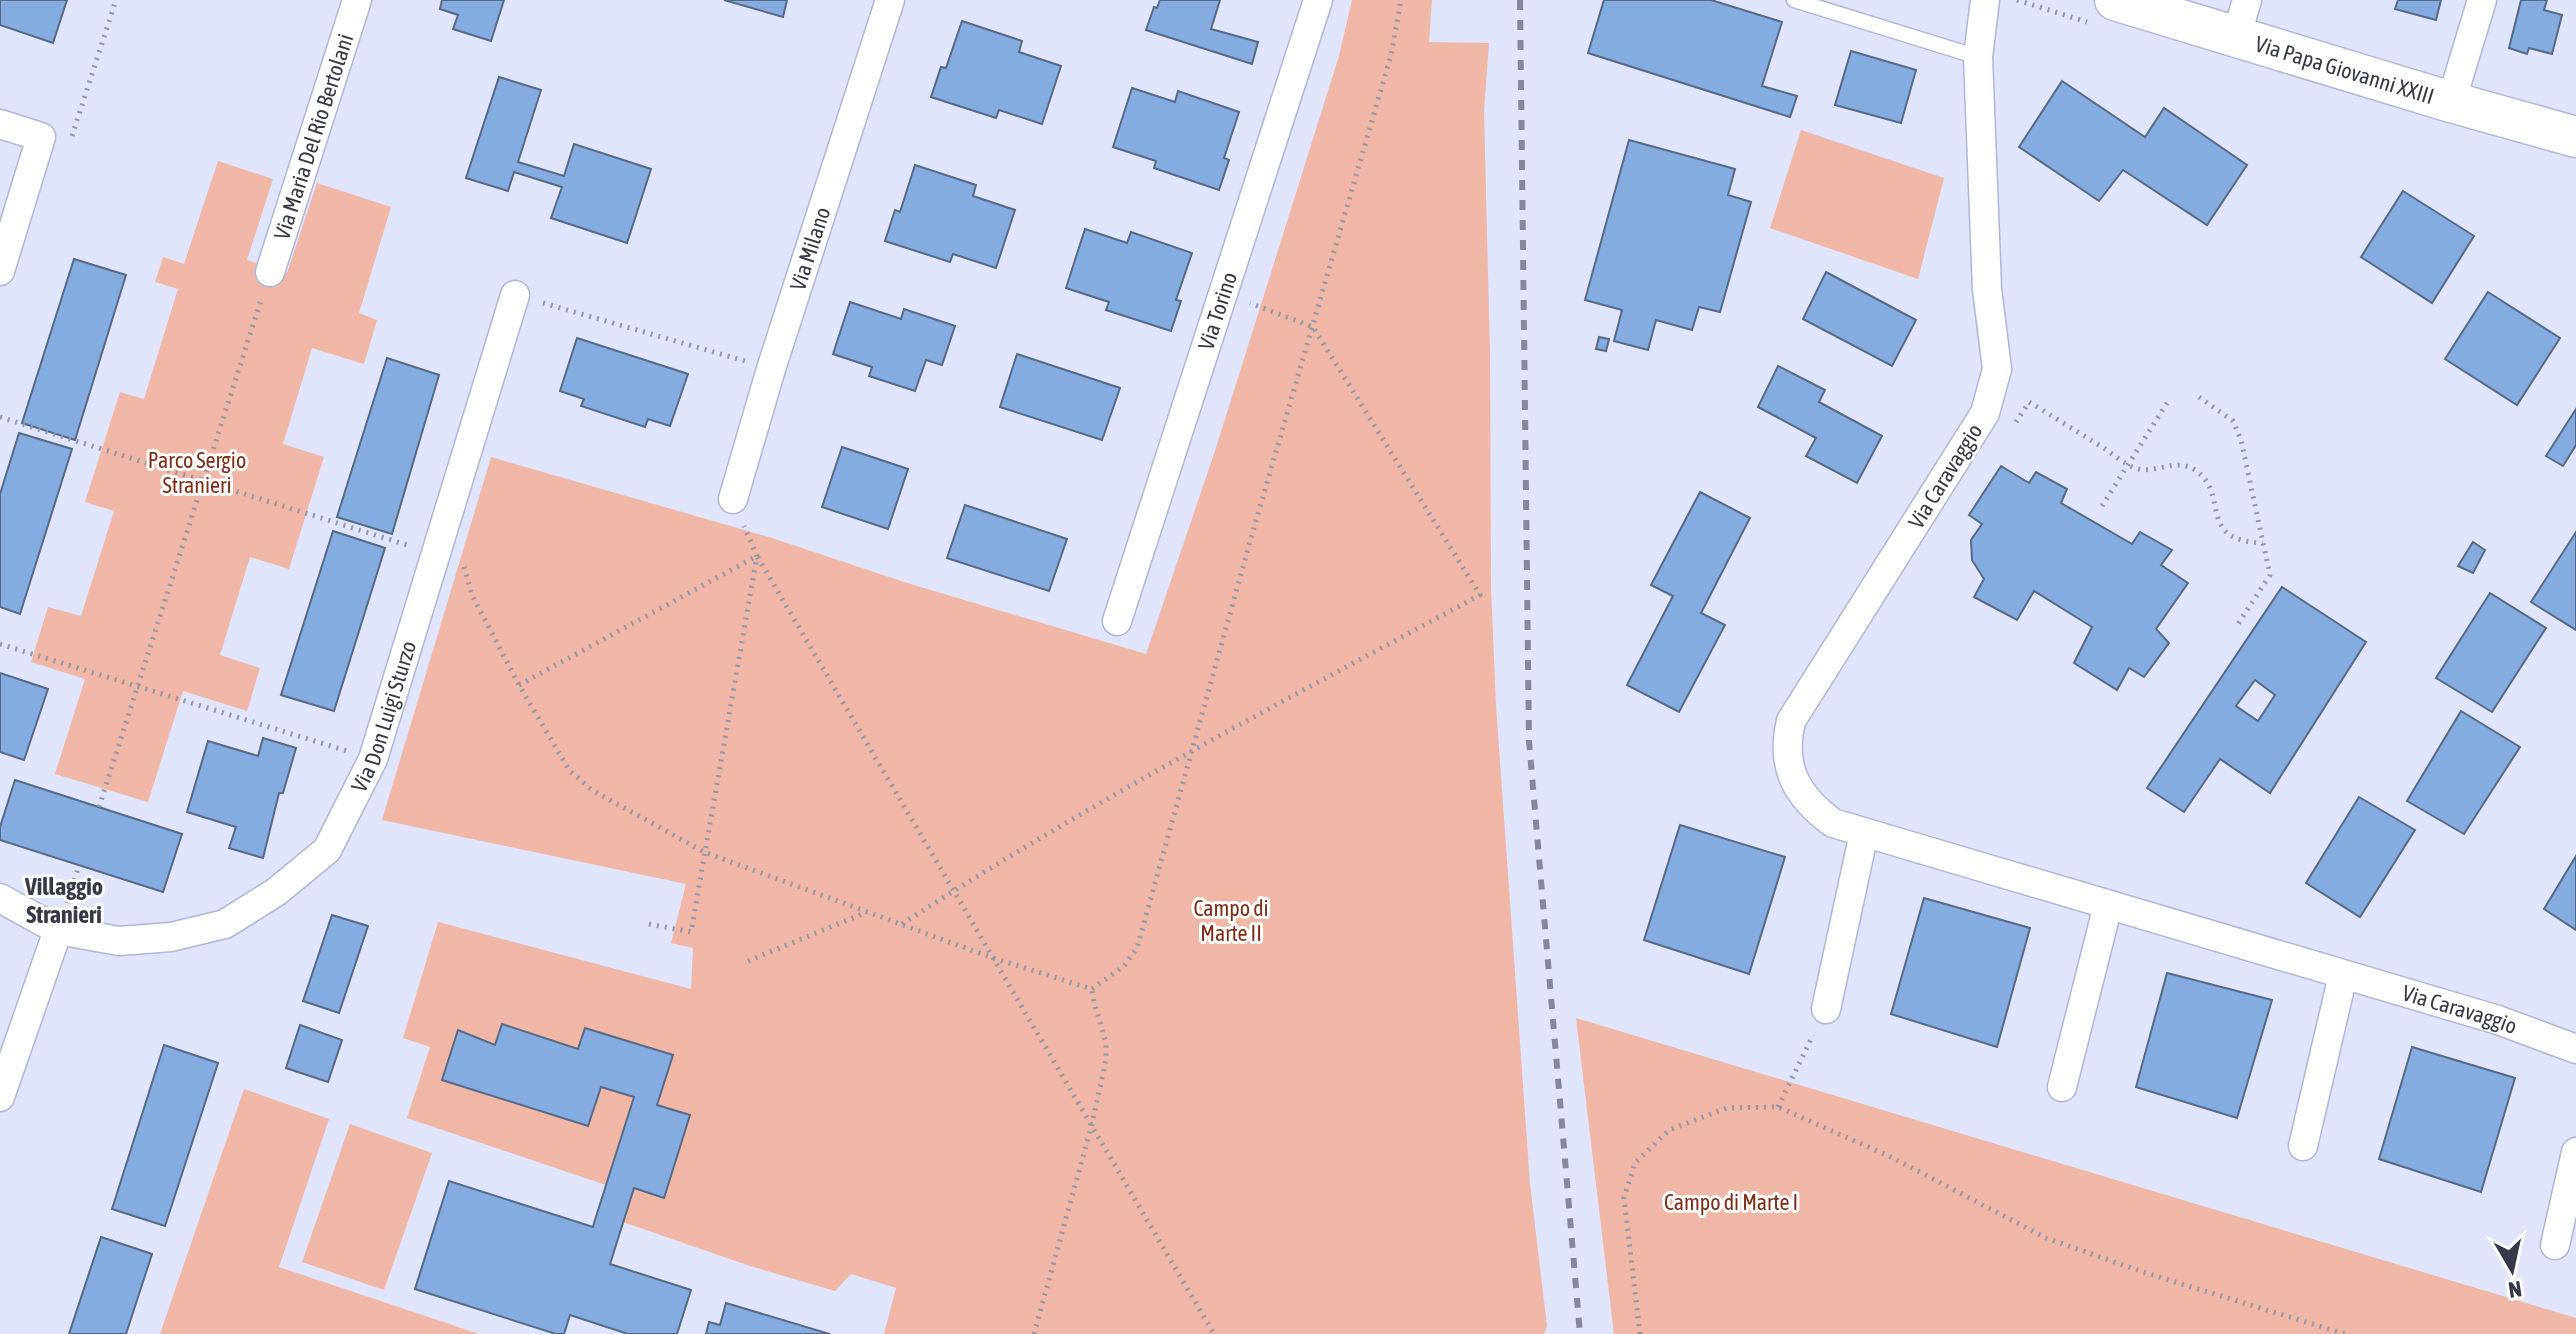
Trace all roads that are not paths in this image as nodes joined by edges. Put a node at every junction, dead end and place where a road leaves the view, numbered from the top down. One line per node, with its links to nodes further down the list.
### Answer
1 (357, 0): 14 (street, Via Maria Del Rio Bertolani)
2 (890, 0): 16 (street, Via Milano)
3 (1318, 0): 17 (street, Via Torino)
4 (1794, 0): 9 (lane)
5 (1985, 0): 9 (street, Via Caravaggio)
6 (2115, 0): 8 (main road, Via Papa Giovanni XXIII)
7 (2482, 0): 10 (street)
8 (2241, 18): 10 (main road, Via Papa Giovanni XXIII)
9 (1978, 57): 18 (street, Via Caravaggio)
10 (2451, 102): 12 (main road, Via Papa Giovanni XXIII)
11 (0, 124): 13 (street)
12 (2576, 137)
13 (0, 271)
14 (270, 272)
15 (515, 295): 21 (street, Via Don Luigi Sturzo)
16 (733, 499)
17 (1117, 621)
18 (1864, 833): 20 (street, Via Caravaggio); 23 (street)
19 (0, 898): 21 (street, Via Don Luigi Sturzo)
20 (2108, 905): 22 (street, Via Caravaggio); 25 (street)
21 (58, 930): 26 (street)
22 (2343, 975): 24 (street, Via Caravaggio); 27 (street)
23 (1826, 1009)
24 (2576, 1049)
25 (2062, 1087)
26 (0, 1097)
27 (2303, 1146)
28 (2576, 1152): 29 (street)
29 (2555, 1245)

